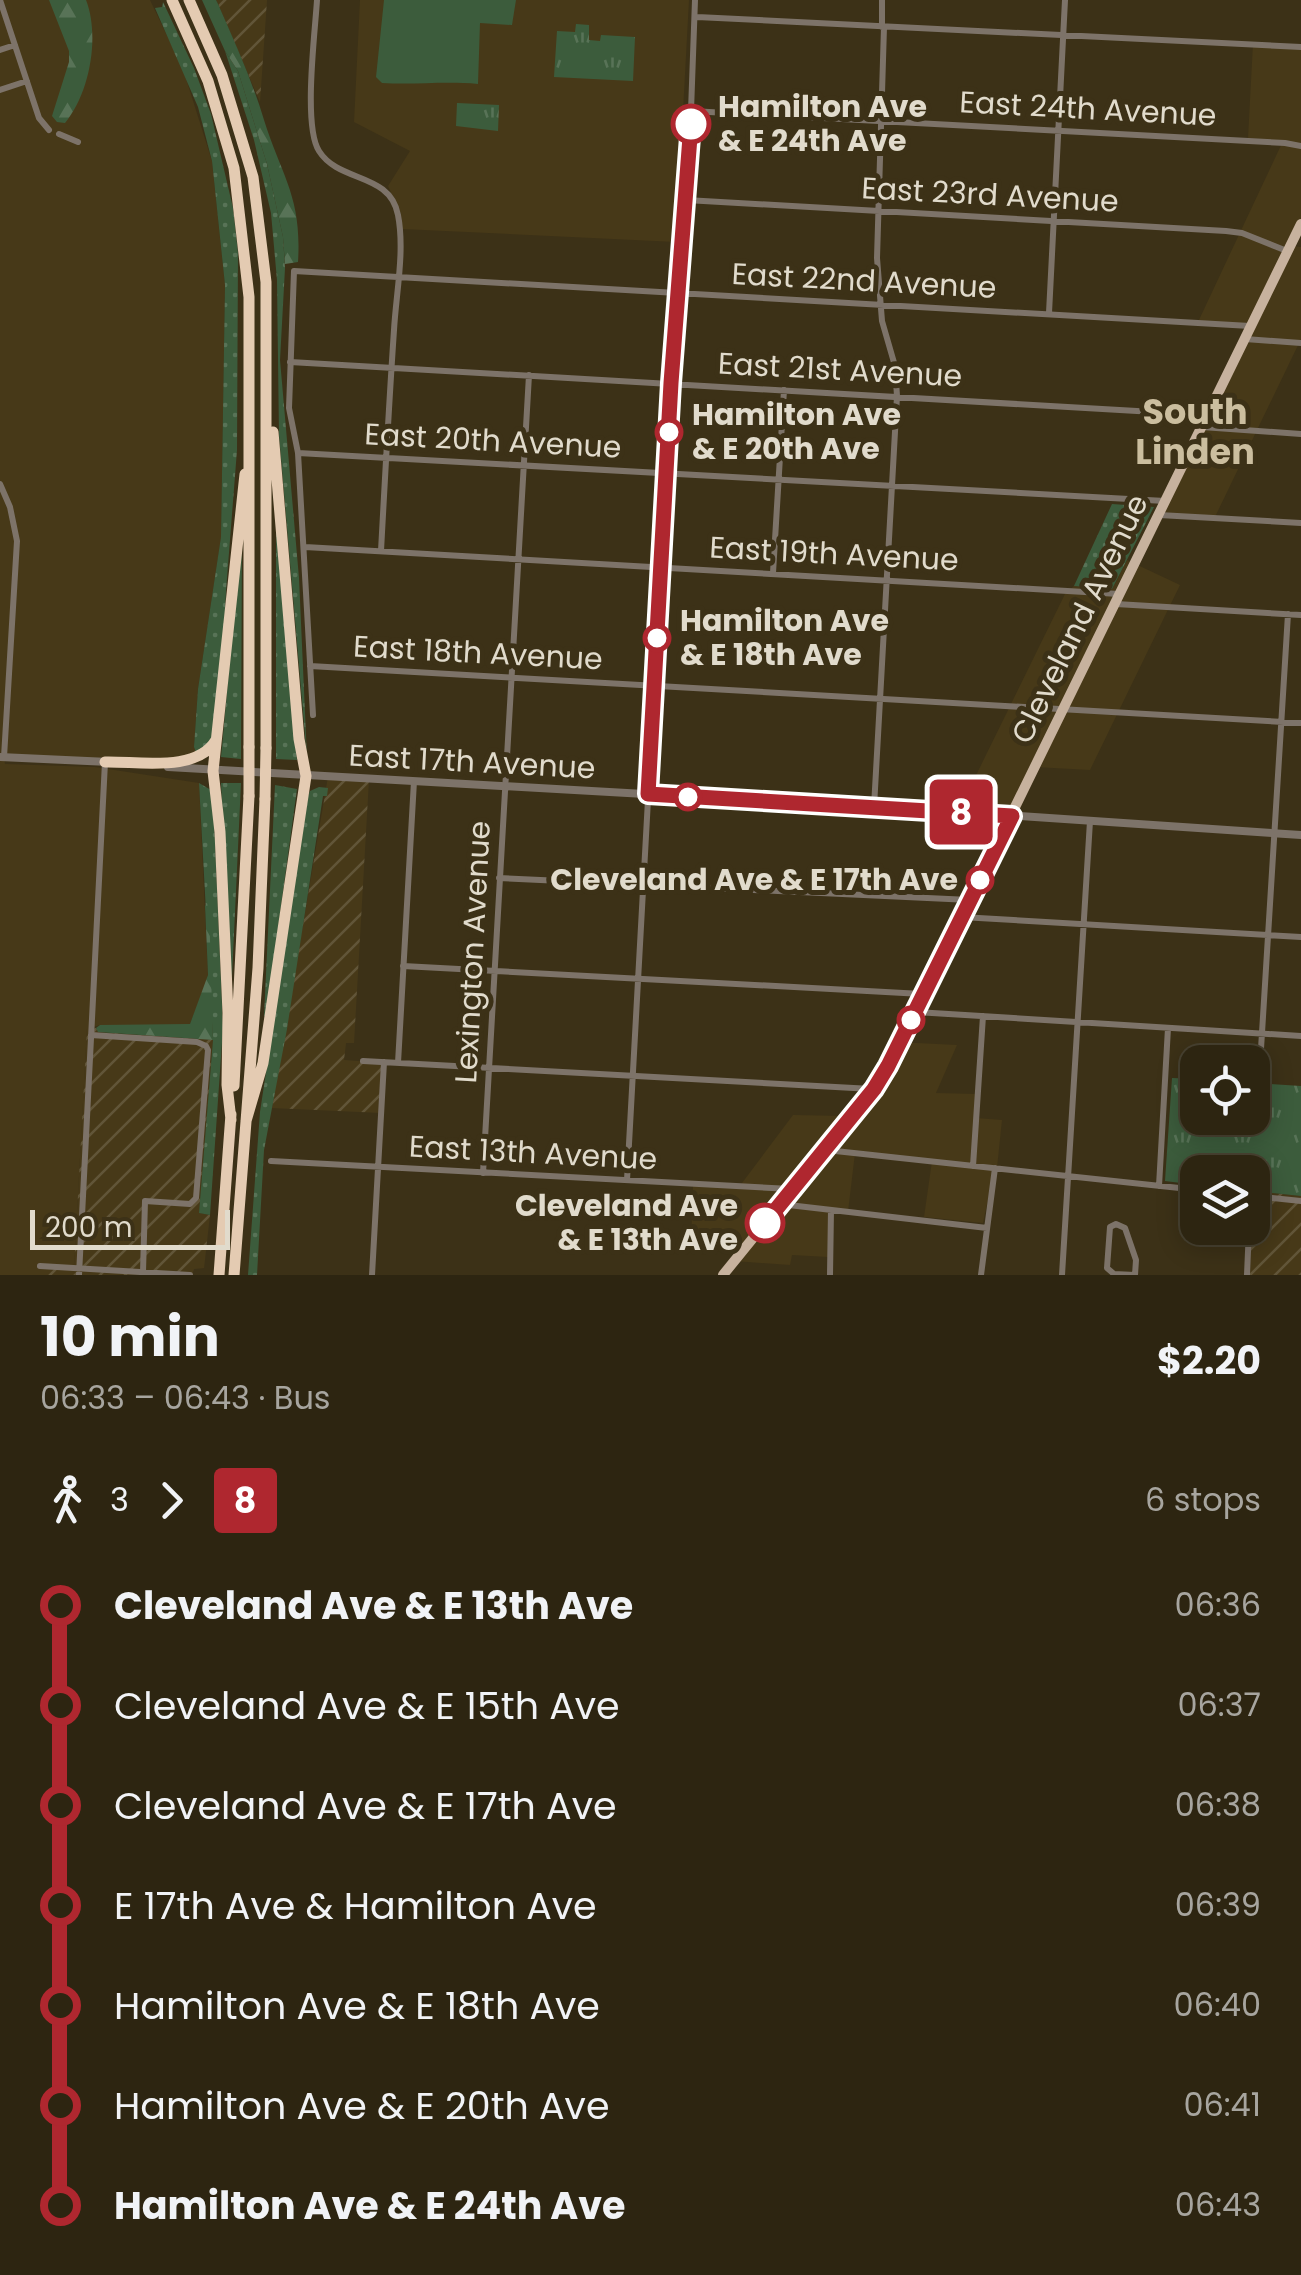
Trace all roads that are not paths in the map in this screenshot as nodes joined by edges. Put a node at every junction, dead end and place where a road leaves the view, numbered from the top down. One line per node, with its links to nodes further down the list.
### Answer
1 (172, 0): 45 (highway)
2 (189, 0): 38 (highway)
3 (317, 0): 28 (street)
4 (695, 0): 8 (street)
5 (882, 0): 9 (street)
6 (1065, 0): 10 (street)
7 (1, 4): 11 (street)
8 (697, 17): 9 (street); 16 (street)
9 (883, 27): 10 (street); 17 (street)
10 (1065, 36): 12 (street); 19 (street)
11 (15, 45): 13 (street); 14 (street)
12 (1301, 47)
13 (0, 50)
14 (27, 81): 15 (street); 18 (street)
15 (0, 90)
16 (692, 110): 17 (street, East 24th Avenue); 23 (street)
17 (883, 120): 19 (street, East 24th Avenue); 24 (street)
18 (49, 130)
19 (1059, 130): 22 (street, East 24th Avenue); 25 (street)
20 (59, 134): 21 (street)
21 (78, 142)
22 (1301, 146)
23 (686, 200): 24 (street, East 23rd Avenue); 29 (street)
24 (877, 212): 25 (street, East 23rd Avenue); 30 (street)
25 (1054, 222): 27 (street, East 23rd Avenue); 31 (street)
26 (1301, 224): 27 (main road, Cleveland Avenue)
27 (1293, 250): 32 (main road, Cleveland Avenue)
28 (398, 277): 29 (street, East 22nd Avenue); 35 (street, East 22nd Avenue); 36 (street)
29 (680, 292): 30 (street, East 22nd Avenue); 39 (street)
30 (880, 304): 31 (street, East 22nd Avenue); 41 (street)
31 (1049, 314): 32 (street, East 22nd Avenue)
32 (1252, 326): 33 (main road, Cleveland Avenue)
33 (1245, 340): 34 (street); 42 (main road, Cleveland Avenue)
34 (1301, 343)
35 (290, 362): 36 (street, East 21st Avenue); 46 (street)
36 (391, 368): 37 (street, East 21st Avenue); 47 (street)
37 (530, 375): 39 (street, East 21st Avenue); 48 (street, Lexington Avenue)
38 (266, 379): 77 (highway); 112 (highway, bridge)
39 (671, 383): 40 (street, East 21st Avenue); 49 (street)
40 (784, 390): 41 (street, East 21st Avenue); 50 (street)
41 (896, 396): 42 (street, East 21st Avenue); 52 (street)
42 (1208, 416): 43 (main road, Cleveland Avenue)
43 (1202, 427): 44 (street); 53 (main road, Cleveland Avenue)
44 (1301, 434)
45 (249, 450): 73 (highway); 111 (highway, bridge)
46 (298, 452): 47 (street, East 20th Avenue); 56 (street)
47 (386, 458): 48 (street, East 20th Avenue); 57 (street)
48 (524, 465): 49 (street, East 20th Avenue); 58 (street, Lexington Avenue)
49 (666, 474): 50 (street, East 20th Avenue); 59 (street)
50 (779, 480): 52 (street, East 20th Avenue); 60 (street)
51 (0, 484): 74 (street)
52 (892, 486): 53 (street, East 20th Avenue); 61 (street)
53 (1166, 501): 54 (main road, Cleveland Avenue)
54 (1159, 515): 55 (street); 62 (main road, Cleveland Avenue)
55 (1301, 524)
56 (305, 547): 57 (street, East 19th Avenue); 65 (street)
57 (381, 551): 58 (street, East 19th Avenue)
58 (518, 559): 59 (street, East 19th Avenue); 66 (street, Lexington Avenue)
59 (661, 567): 60 (street, East 19th Avenue); 67 (street)
60 (773, 573): 61 (street, East 19th Avenue)
61 (886, 580): 62 (street, East 19th Avenue); 68 (street)
62 (1118, 599): 63 (street, East 19th Avenue); 69 (main road, Cleveland Avenue)
63 (1288, 614): 64 (street, East 19th Avenue); 71 (street)
64 (1301, 614)
65 (310, 666): 66 (street, East 18th Avenue); 70 (street)
66 (512, 678): 67 (street, East 18th Avenue); 79 (street, Lexington Avenue)
67 (654, 686): 68 (street, East 18th Avenue); 80 (street)
68 (879, 699): 69 (street, East 18th Avenue); 81 (street)
69 (1064, 709): 71 (street, East 18th Avenue); 82 (main road, Cleveland Avenue)
70 (313, 716)
71 (1281, 722): 72 (street, East 18th Avenue); 84 (street)
72 (1301, 723)
73 (219, 732): 75 (highway); 76 (highway)
74 (2, 757): 75 (street, East 17th Avenue)
75 (105, 762): 76 (street, East 17th Avenue); 102 (street)
76 (213, 771): 77 (street, East 17th Avenue); 111 (highway)
77 (306, 776): 78 (street, East 17th Avenue); 112 (highway)
78 (414, 781): 79 (street, East 17th Avenue); 93 (street)
79 (504, 786): 80 (street, East 17th Avenue); 86 (street, Lexington Avenue)
80 (648, 794): 81 (street, East 17th Avenue); 87 (street)
81 (874, 807): 82 (street, East 17th Avenue)
82 (1012, 816): 83 (street, East 17th Avenue); 88 (main road, Cleveland Avenue)
83 (1090, 821): 84 (street, East 17th Avenue); 90 (street)
84 (1274, 834): 85 (street, East 17th Avenue); 91 (street)
85 (1301, 835)
86 (499, 878): 87 (street); 94 (street, Lexington Avenue)
87 (643, 885): 88 (street); 95 (street)
88 (970, 900): 89 (main road, Cleveland Avenue)
89 (962, 918): 90 (street); 96 (main road, Cleveland Avenue)
90 (1084, 924): 91 (street); 99 (street)
91 (1268, 936): 92 (street); 101 (street)
92 (1301, 937)
93 (403, 966): 94 (street); 107 (street)
94 (494, 970): 95 (street); 108 (street, Lexington Avenue)
95 (638, 978): 96 (street); 109 (street)
96 (924, 994): 97 (main road, Cleveland Avenue)
97 (915, 1012): 98 (street); 110 (main road, Cleveland Avenue)
98 (982, 1016): 99 (street); 115 (street)
99 (1078, 1022): 100 (street); 119 (street)
100 (1168, 1028): 101 (street); 121 (street)
101 (1262, 1034): 103 (street); 104 (street)
102 (91, 1035): 131 (street); 132 (street)
103 (1301, 1036)
104 (1261, 1045)
105 (363, 1061): 106 (street)
106 (384, 1062): 107 (street); 116 (street)
107 (398, 1063): 108 (street)
108 (489, 1068): 109 (street); 118 (street, Lexington Avenue)
109 (632, 1076): 110 (street); 120 (street)
110 (874, 1089): 113 (main road, Cleveland Avenue)
111 (231, 1120): 134 (highway)
112 (246, 1120): 135 (highway)
113 (825, 1150): 115 (street); 123 (main road, Cleveland Avenue)
114 (271, 1161): 116 (street, East 13th Avenue)
115 (974, 1166): 117 (street)
116 (378, 1167): 118 (street, East 13th Avenue); 136 (street)
117 (995, 1168): 119 (street); 128 (street)
118 (484, 1173): 120 (street, East 13th Avenue)
119 (1068, 1176): 121 (street); 140 (street)
120 (627, 1180): 123 (street, East 13th Avenue)
121 (1159, 1186): 122 (street)
122 (1180, 1188)
123 (793, 1190): 126 (main road, Cleveland Avenue)
124 (1270, 1198): 125 (street)
125 (1301, 1201)
126 (780, 1204): 127 (street); 137 (main road, Cleveland Avenue)
127 (831, 1210): 128 (street); 138 (street)
128 (987, 1228): 139 (street)
129 (1249, 1245): 142 (street)
130 (40, 1266): 131 (street)
131 (79, 1272): 132 (street)
132 (142, 1272): 133 (street)
133 (190, 1274)
134 (216, 1275)
135 (236, 1275)
136 (372, 1275)
137 (723, 1275)
138 (830, 1275)
139 (981, 1275)
140 (1062, 1275)
141 (1135, 1275): 141 (street)
142 (1247, 1275)

